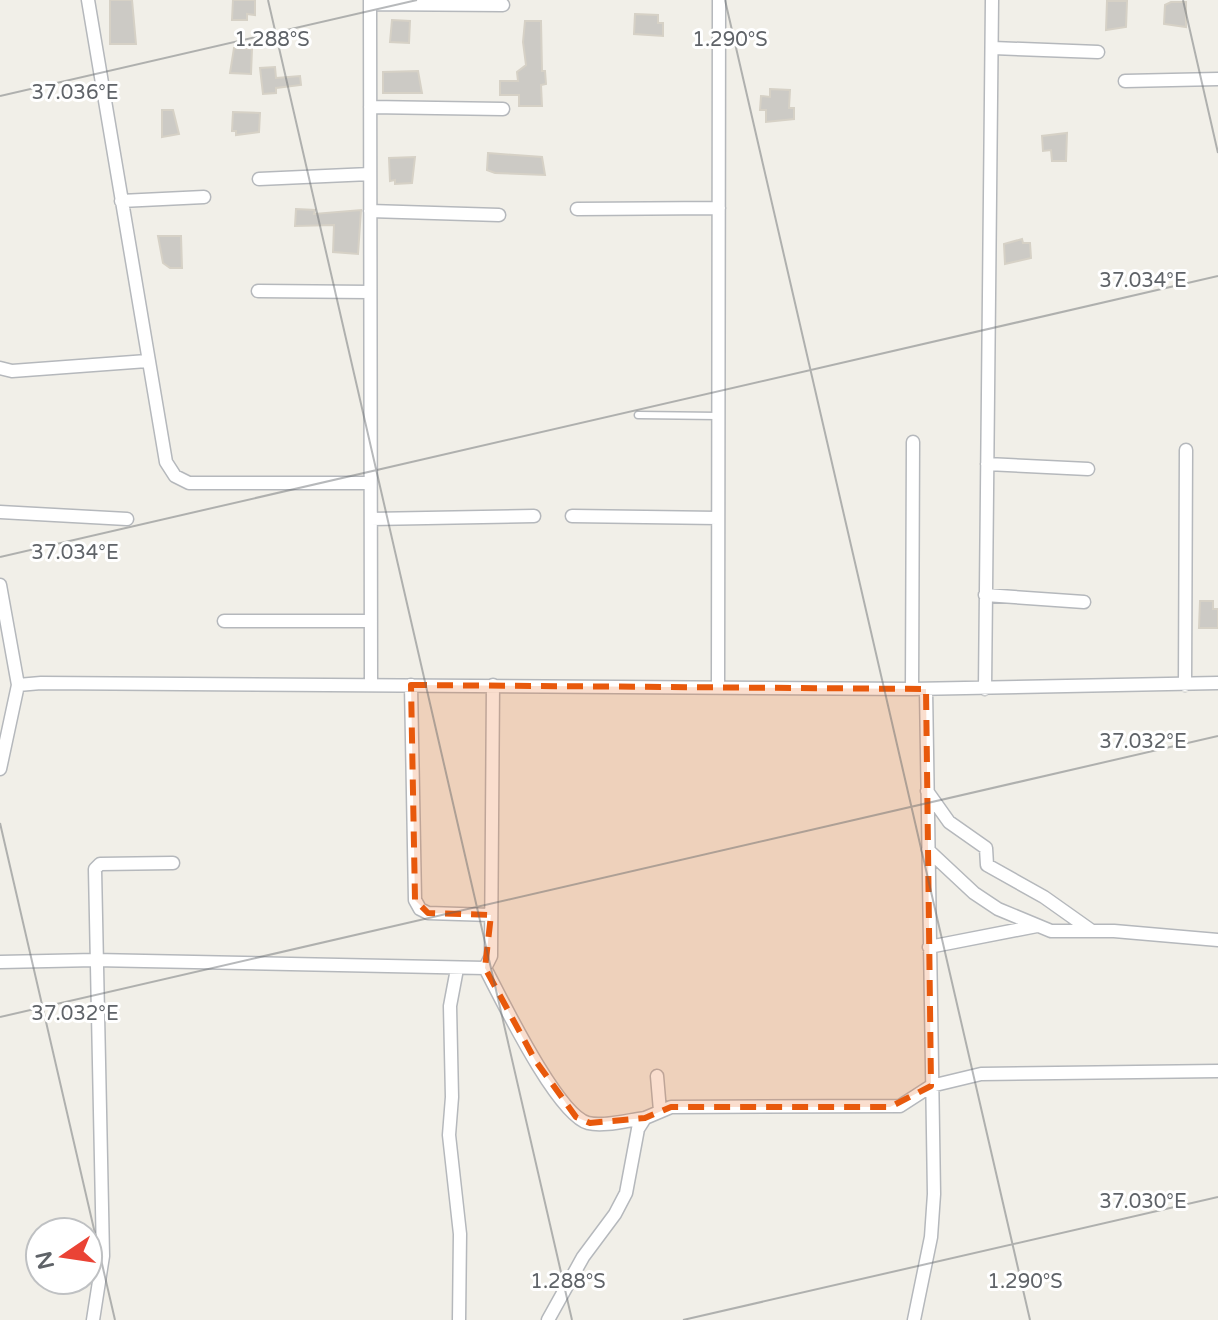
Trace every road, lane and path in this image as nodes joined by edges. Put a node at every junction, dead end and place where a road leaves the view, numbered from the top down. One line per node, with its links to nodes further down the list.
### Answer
1 (88, 0): 15 (street)
2 (719, 0): 16 (street)
3 (992, 0): 6 (street)
4 (370, 2): 5 (street); 10 (street)
5 (503, 5)
6 (993, 48): 7 (street); 28 (street)
7 (1098, 52)
8 (1218, 79): 9 (street)
9 (1125, 81)
10 (370, 107): 11 (street); 12 (street)
11 (503, 109)
12 (370, 174): 13 (street); 18 (street)
13 (259, 179)
14 (204, 197): 15 (street)
15 (121, 201): 22 (street)
16 (719, 208): 17 (street); 25 (street)
17 (577, 209)
18 (370, 211): 19 (street); 21 (street)
19 (499, 215)
20 (258, 291): 21 (street)
21 (370, 292): 30 (street)
22 (147, 361): 23 (street); 30 (street)
23 (0, 368)
24 (638, 415): 25 (lane)
25 (718, 416): 34 (street)
26 (913, 442): 49 (street)
27 (1186, 450): 47 (street)
28 (987, 464): 29 (street); 38 (street)
29 (1088, 469)
30 (370, 483): 36 (street)
31 (0, 512): 35 (street)
32 (534, 516): 36 (street)
33 (572, 516): 34 (street)
34 (718, 518): 48 (street)
35 (127, 519)
36 (371, 519): 41 (street)
37 (0, 585): 44 (street)
38 (985, 595): 39 (street); 50 (street)
39 (1084, 602)
40 (224, 621): 41 (street)
41 (371, 621): 43 (street)
42 (1218, 683): 47 (street)
43 (371, 684): 44 (street); 45 (street)
44 (18, 685): 51 (street)
45 (411, 685): 46 (street); 55 (street)
46 (493, 685): 48 (street); 55 (street)
47 (1185, 685): 50 (street)
48 (718, 687): 49 (street)
49 (919, 689): 50 (street); 52 (street)
50 (985, 689)
51 (0, 769)
52 (927, 791): 53 (street); 57 (street)
53 (928, 850): 56 (street); 59 (street)
54 (173, 863): 60 (street)
55 (491, 915): 62 (street)
56 (1037, 926): 57 (street); 59 (street)
57 (1092, 931): 58 (street)
58 (1218, 940)
59 (929, 947): 66 (street)
60 (95, 960): 61 (street); 63 (street); 69 (street)
61 (0, 962)
62 (485, 968): 63 (street); 68 (street)
63 (457, 969): 70 (street)
64 (1218, 1071): 66 (street)
65 (657, 1076): 67 (street)
66 (931, 1086): 67 (street); 72 (street)
67 (660, 1111): 68 (street)
68 (645, 1118): 71 (street)
69 (93, 1320)
70 (459, 1320)
71 (548, 1320)
72 (914, 1320)

